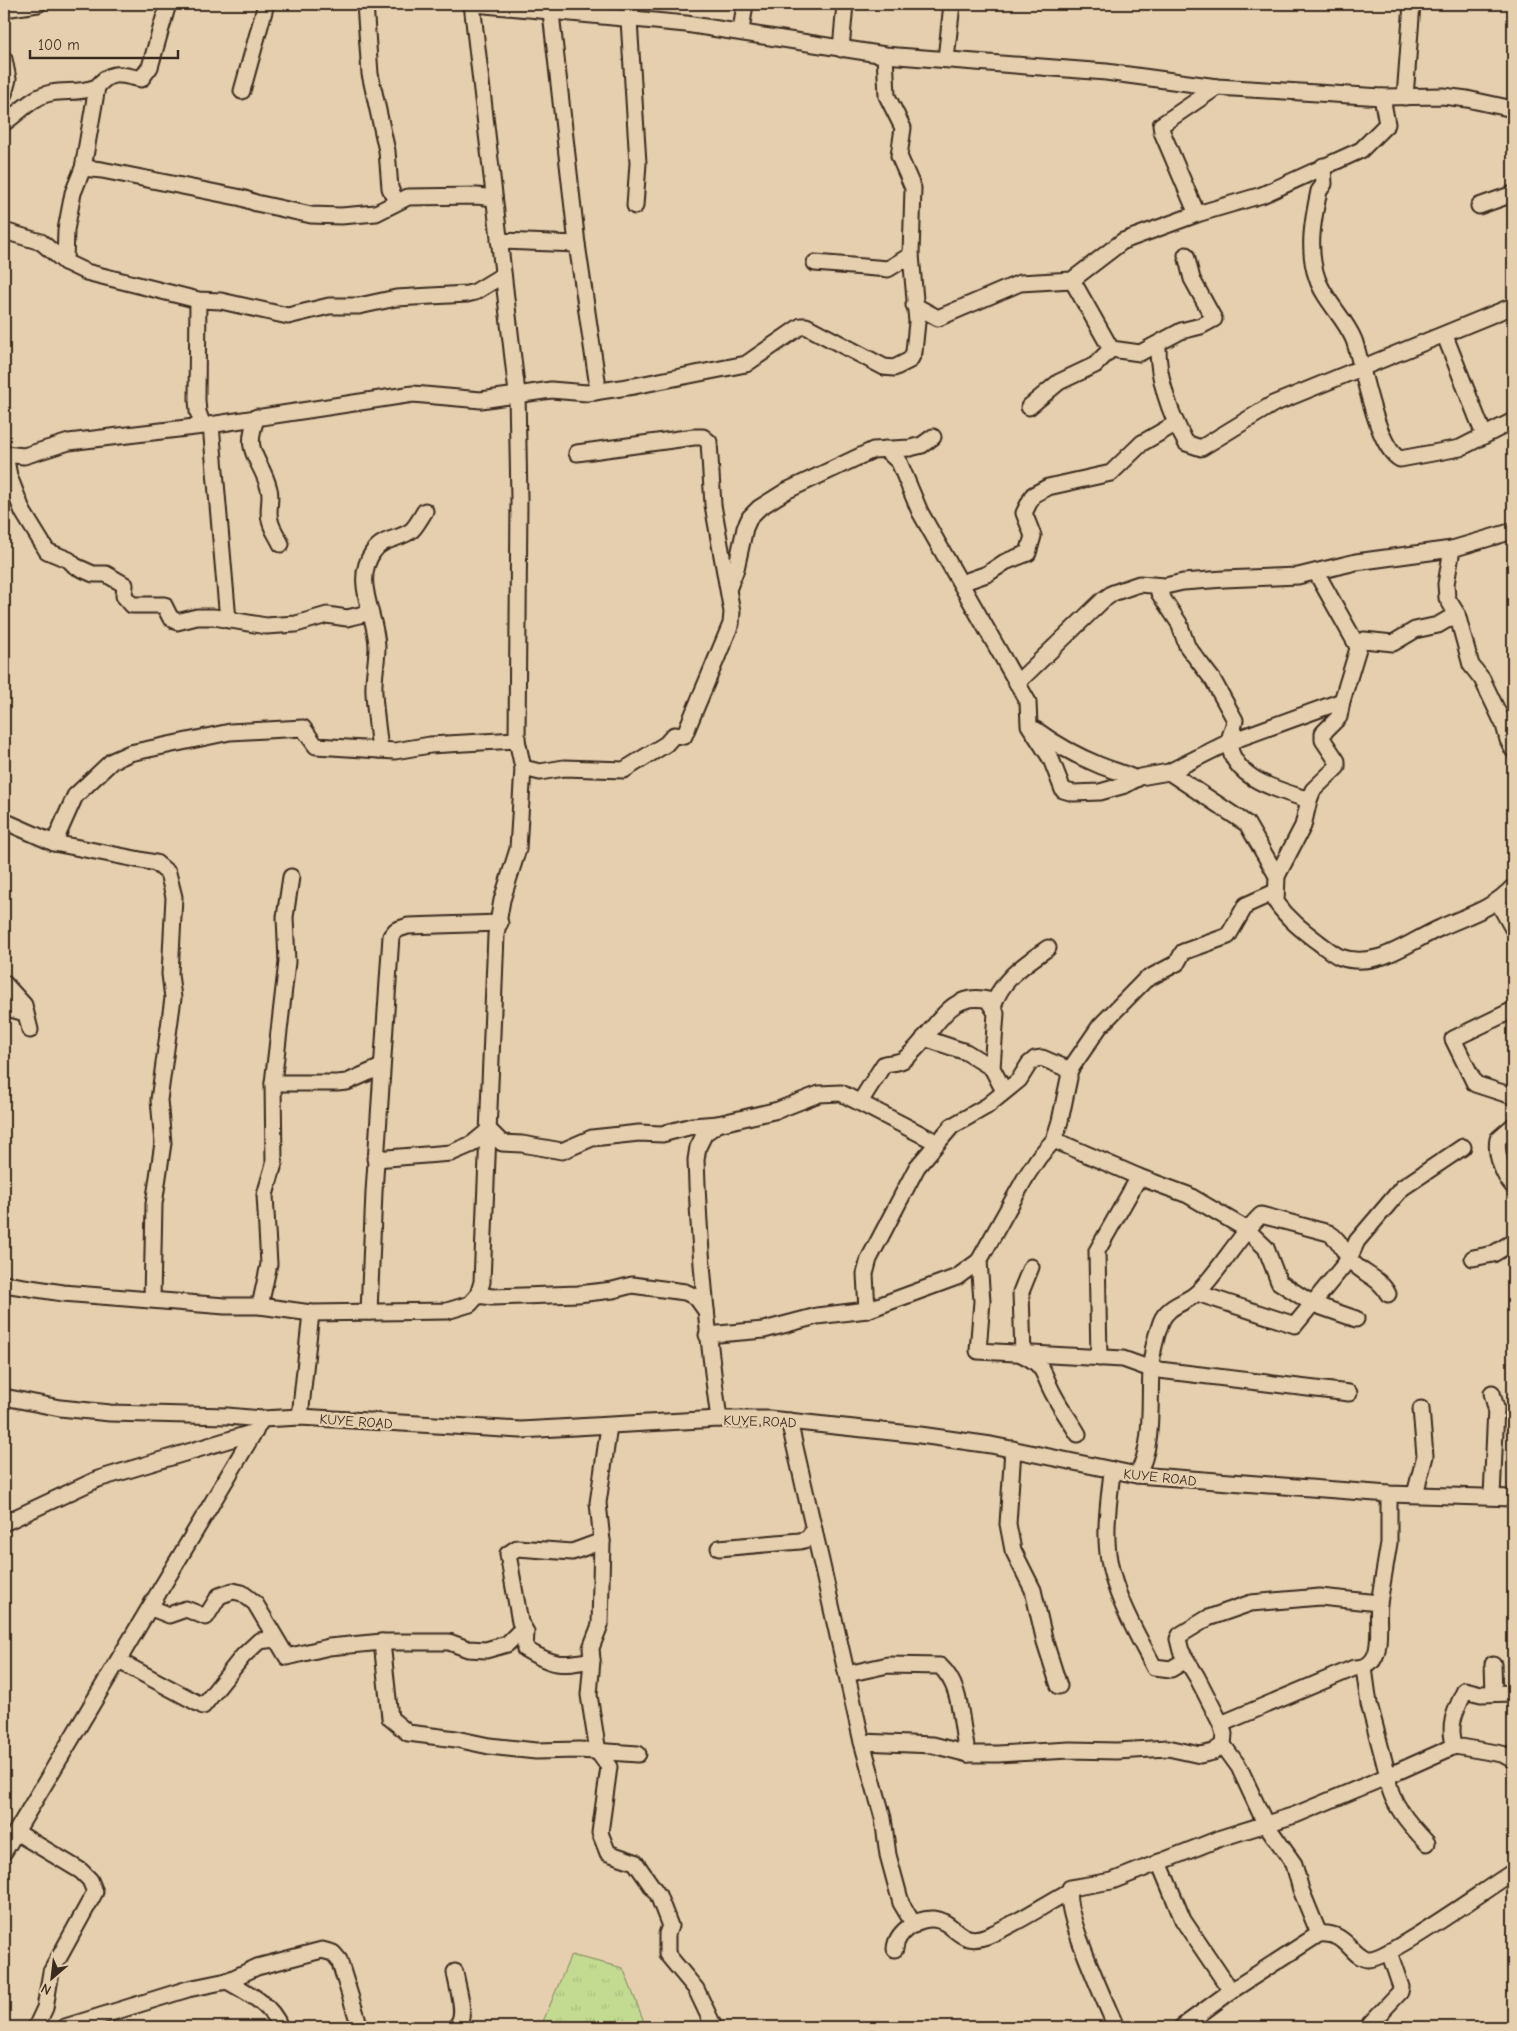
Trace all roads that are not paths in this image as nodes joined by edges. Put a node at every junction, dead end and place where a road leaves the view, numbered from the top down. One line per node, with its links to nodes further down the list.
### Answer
1 (38, 4): 12 (street)
2 (168, 4): 21 (street)
3 (266, 4): 22 (street)
4 (365, 4): 32 (street)
5 (473, 4): 11 (street); 31 (street)
6 (632, 4): 14 (street)
7 (745, 4): 15 (street)
8 (845, 4): 16 (street)
9 (952, 4): 19 (street)
10 (1412, 4): 25 (street)
11 (524, 7): 13 (street)
12 (4, 9)
13 (551, 13): 14 (street); 38 (street)
14 (629, 20): 15 (street); 33 (street)
15 (741, 31): 16 (street)
16 (841, 48): 17 (street)
17 (886, 55): 19 (street); 39 (street)
18 (4, 59): 23 (street)
19 (946, 60): 20 (street)
20 (1217, 87): 24 (street); 35 (street)
21 (98, 88): 27 (street); 29 (street)
22 (242, 91)
23 (4, 94)
24 (1382, 97): 25 (street); 28 (street)
25 (1405, 97): 26 (street)
26 (1513, 109)
27 (4, 122)
28 (1323, 166): 35 (street); 55 (street)
29 (83, 168): 32 (street); 41 (street)
30 (1513, 194): 34 (street)
31 (494, 198): 32 (street); 37 (street)
32 (396, 202)
33 (635, 206)
34 (1479, 206)
35 (1197, 214): 44 (street)
36 (4, 231): 41 (street)
37 (499, 241): 38 (street); 43 (street)
38 (577, 244): 56 (street)
39 (911, 255): 42 (street); 46 (street)
40 (1186, 255): 51 (street)
41 (65, 262): 45 (street)
42 (815, 263)
43 (503, 275): 45 (street); 57 (street)
44 (1072, 280): 48 (street); 52 (street)
45 (198, 300): 62 (street)
46 (914, 305): 48 (street); 49 (street)
47 (1513, 306): 50 (street)
48 (930, 313): 49 (street)
49 (917, 322): 56 (street)
50 (1445, 336): 55 (street); 63 (street)
51 (1158, 344): 53 (street); 54 (street)
52 (1111, 349): 53 (street); 58 (street)
53 (1140, 353): 54 (street)
54 (1158, 364): 61 (street)
55 (1360, 368): 61 (street); 63 (street)
56 (596, 392): 57 (street)
57 (517, 393): 59 (street); 83 (street)
58 (1029, 407)
59 (257, 417): 62 (street); 70 (street)
60 (1513, 421): 63 (street)
61 (1176, 424): 73 (street)
62 (207, 426): 67 (street); 78 (street)
63 (1484, 435)
64 (932, 437): 65 (street)
65 (885, 449): 73 (street); 74 (street)
66 (577, 453): 74 (street)
67 (4, 454): 78 (street)
68 (425, 511): 76 (street)
69 (1513, 531): 71 (street)
70 (282, 544)
71 (1452, 549): 72 (street); 77 (street)
72 (1316, 572): 75 (street); 79 (street)
73 (961, 583): 80 (street)
74 (728, 588): 87 (street)
75 (1162, 590): 80 (street); 84 (street)
76 (368, 613): 78 (street); 85 (street)
77 (1457, 614): 79 (street); 86 (street)
78 (228, 620)
79 (1358, 647): 81 (street)
80 (1017, 683): 82 (street)
81 (1342, 701): 84 (street); 90 (street)
82 (1029, 725): 89 (street); 89 (street)
83 (517, 740): 85 (street); 87 (street)
84 (1229, 742): 88 (street); 90 (street)
85 (380, 750): 92 (street)
86 (1513, 750)
87 (523, 768): 98 (street)
88 (1169, 772): 89 (street); 93 (street)
89 (1136, 779)
90 (1309, 800): 93 (street)
91 (4, 821): 92 (street)
92 (54, 843): 134 (street)
93 (1277, 876): 96 (street)
94 (291, 877): 111 (street)
95 (1513, 888): 97 (street)
96 (1275, 892): 97 (street); 110 (street)
97 (1498, 902): 99 (street)
98 (500, 923): 108 (street); 117 (street)
99 (1513, 929)
100 (1048, 948): 103 (street)
101 (4, 983): 105 (street)
102 (4, 1007): 105 (street)
103 (993, 1007): 107 (street); 109 (street)
104 (1513, 1010): 113 (street)
105 (25, 1013): 106 (street)
106 (30, 1030)
107 (924, 1038): 109 (street); 114 (street)
108 (381, 1067): 111 (street); 121 (street)
109 (992, 1068): 112 (street)
110 (1070, 1070): 112 (street); 118 (street)
111 (273, 1083): 136 (street)
112 (1004, 1091): 119 (street)
113 (1513, 1094)
114 (860, 1102): 115 (street); 119 (street)
115 (718, 1124): 117 (street); 138 (street)
116 (1513, 1126): 123 (street)
117 (489, 1130): 121 (street); 133 (street)
118 (1054, 1140): 122 (street); 128 (street)
119 (936, 1142): 137 (street)
120 (1463, 1148): 127 (street)
121 (376, 1159): 139 (street)
122 (1139, 1178): 124 (street); 144 (street)
123 (1513, 1186)
124 (1246, 1229): 127 (street); 131 (street); 135 (street)
125 (1513, 1242): 126 (street)
126 (1473, 1258)
127 (1349, 1259): 132 (street); 135 (street)
128 (979, 1261): 137 (street); 143 (street)
129 (1031, 1267): 143 (street)
130 (4, 1284): 134 (street)
131 (1198, 1293): 135 (street); 145 (street)
132 (1388, 1294)
133 (478, 1295): 138 (street); 139 (street)
134 (152, 1299): 136 (street)
135 (1313, 1304): 141 (street)
136 (260, 1306): 140 (street)
137 (868, 1310): 142 (street)
138 (706, 1311): 142 (street)
139 (369, 1312): 140 (street)
140 (311, 1313): 150 (street)
141 (1356, 1320)
142 (707, 1335): 151 (street)
143 (1023, 1355): 144 (street); 155 (street)
144 (1099, 1358): 145 (street)
145 (1150, 1369): 146 (street); 158 (street)
146 (1349, 1393)
147 (1492, 1393): 161 (street)
148 (4, 1398): 153 (street, KUYE ROAD)
149 (1421, 1409): 160 (street)
150 (300, 1417): 153 (street, KUYE ROAD); 154 (street, KUYE ROAD)
151 (719, 1419): 152 (street, KUYE ROAD); 154 (street, KUYE ROAD)
152 (789, 1422): 156 (street, KUYE ROAD); 164 (street)
153 (258, 1426): 163 (street); 168 (street)
154 (609, 1426): 165 (street)
155 (1078, 1434)
156 (1013, 1450): 157 (street, KUYE ROAD); 178 (street)
157 (1112, 1472): 158 (street, KUYE ROAD); 173 (street)
158 (1137, 1475): 159 (street, KUYE ROAD)
159 (1389, 1494): 160 (street, KUYE ROAD); 167 (street)
160 (1415, 1494): 161 (street, KUYE ROAD)
161 (1492, 1496): 162 (street, KUYE ROAD)
162 (1513, 1498)
163 (4, 1523)
164 (814, 1530): 166 (street); 177 (street)
165 (602, 1541): 169 (street); 172 (street)
166 (719, 1548)
167 (1379, 1603): 173 (street); 176 (street)
168 (150, 1608): 170 (street); 174 (street)
169 (523, 1628): 171 (street); 172 (street)
170 (275, 1639): 171 (street); 174 (street)
171 (382, 1642): 185 (street)
172 (592, 1660): 185 (street)
173 (1186, 1660): 181 (street)
174 (119, 1661): 191 (street)
175 (1493, 1664): 180 (street)
176 (1364, 1668): 181 (street); 189 (street)
177 (848, 1674): 182 (street); 187 (street)
178 (1059, 1686)
179 (1513, 1693): 180 (street)
180 (1494, 1694): 184 (street)
181 (1221, 1724): 183 (street)
182 (862, 1742): 187 (street); 197 (street)
183 (1223, 1745): 187 (street); 190 (street)
184 (1455, 1746): 188 (street); 189 (street)
185 (598, 1752): 186 (street); 209 (street)
186 (638, 1754)
187 (968, 1754)
188 (1513, 1760)
189 (1388, 1776): 190 (street); 192 (street)
190 (1265, 1823): 194 (street); 198 (street)
191 (16, 1832): 193 (street); 204 (street)
192 (1427, 1843)
193 (4, 1852)
194 (1159, 1862): 196 (street); 203 (street)
195 (1513, 1872): 200 (street)
196 (1068, 1892): 197 (street); 210 (street)
197 (914, 1925): 199 (street)
198 (1318, 1934): 200 (street); 203 (street)
199 (895, 1949)
200 (1389, 1952): 212 (street)
201 (455, 1972): 208 (street)
202 (227, 1981): 205 (street); 206 (street); 207 (street)
203 (1231, 1991): 211 (street)
204 (36, 2027)
205 (65, 2027)
206 (280, 2027)
207 (360, 2027)
208 (454, 2027)
209 (714, 2027)
210 (1116, 2027)
211 (1182, 2027)
212 (1367, 2027)

